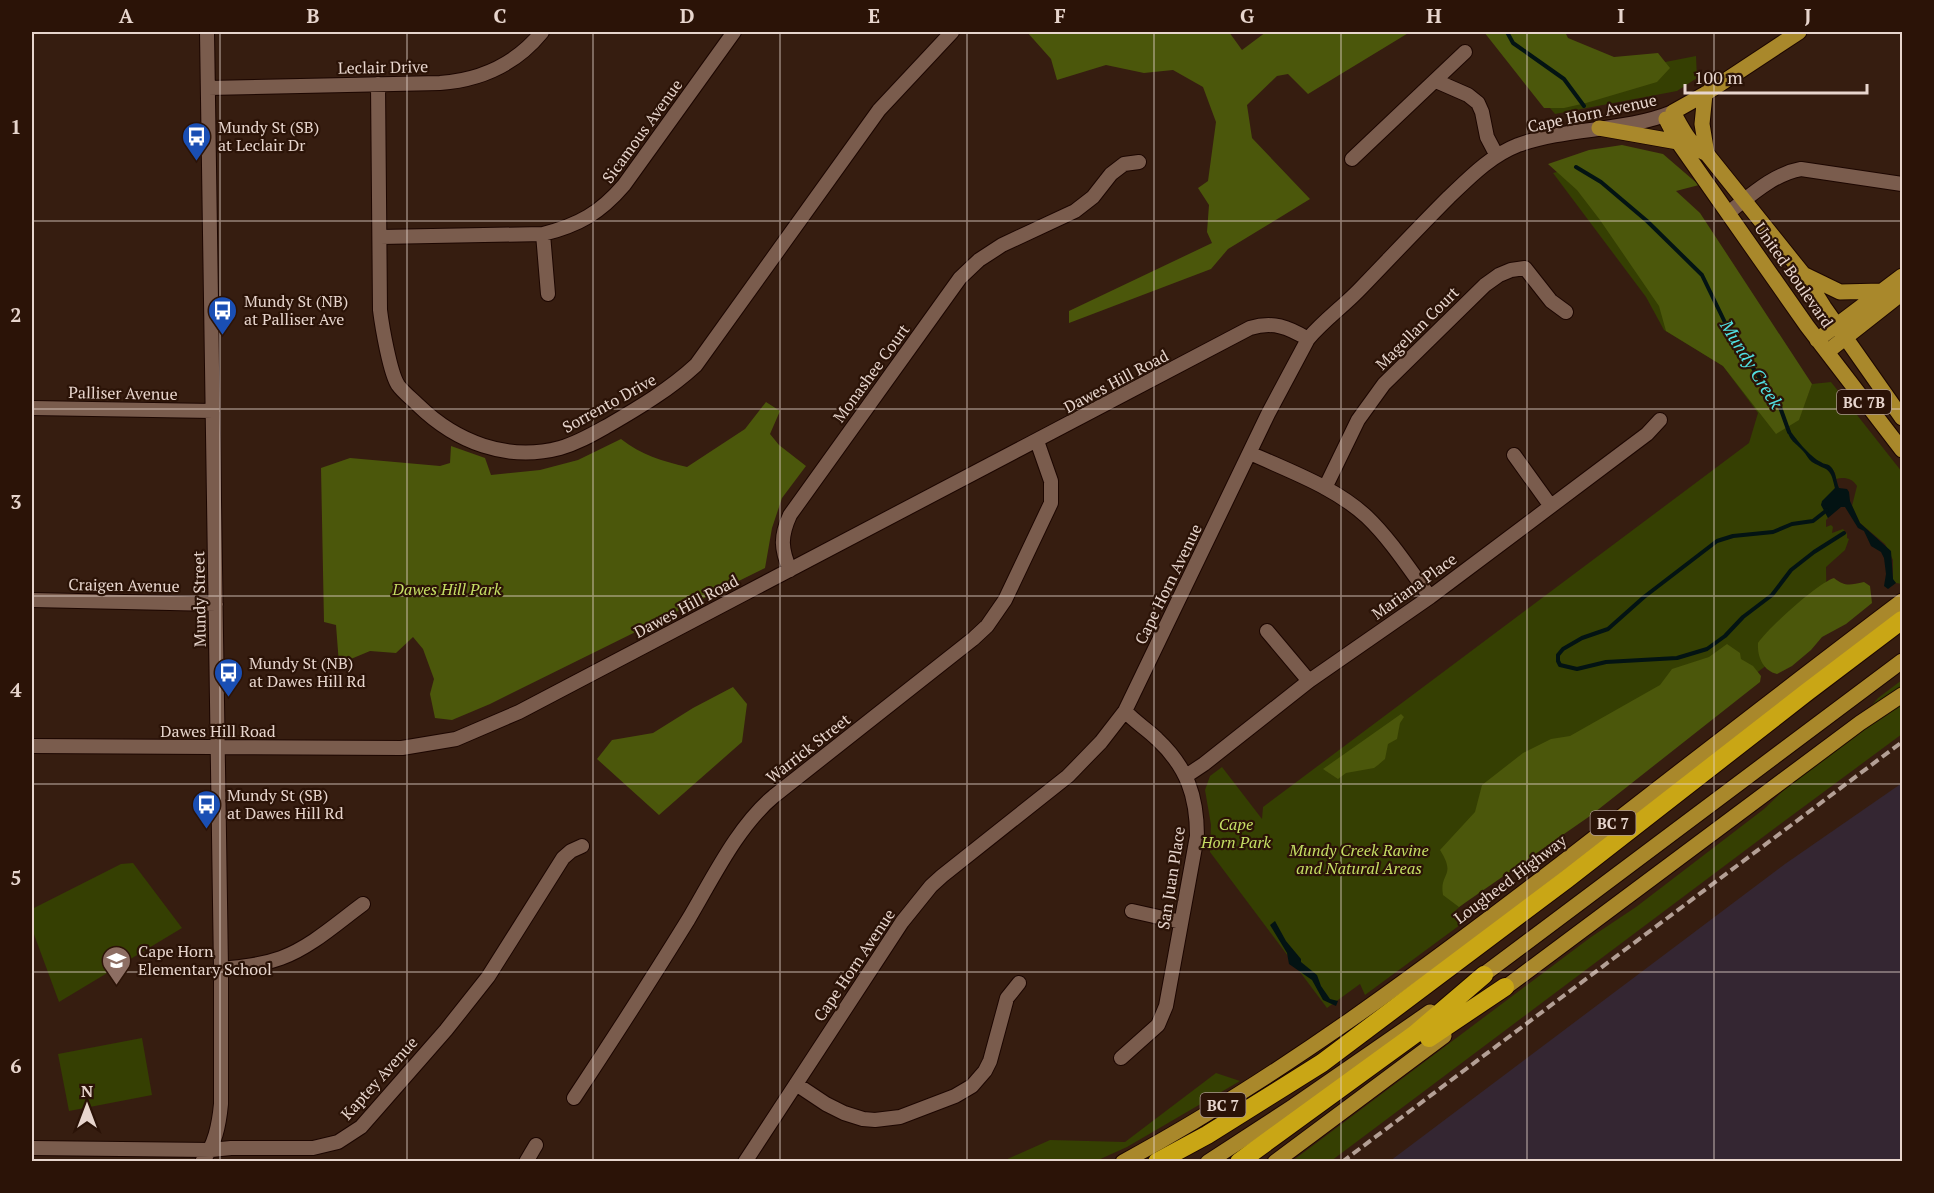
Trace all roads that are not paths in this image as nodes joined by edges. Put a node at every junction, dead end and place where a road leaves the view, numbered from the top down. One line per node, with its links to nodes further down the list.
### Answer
1 (207, 32): 9 (street, Mundy Street)
2 (542, 32): 8 (street, Leclair Drive)
3 (734, 32): 21 (street, Sicamous Avenue)
4 (952, 32): 22 (street, Sorrento Drive)
5 (1789, 34): 10 (main road)
6 (1465, 52): 7 (street)
7 (1436, 81): 15 (street); 16 (street)
8 (378, 84): 9 (street, Leclair Drive); 22 (street, Sorrento Drive)
9 (208, 88): 34 (street, Mundy Street)
10 (1705, 94): 11 (main road); 14 (main road)
11 (1668, 113): 12 (street, Cape Horn Avenue); 13 (main road, United Boulevard / BC 7B); 14 (main road, United Boulevard / BC 7B)
12 (1599, 128): 13 (main road); 15 (street, Cape Horn Avenue)
13 (1678, 142): 20 (main road, United Boulevard / BC 7B)
14 (1707, 153): 19 (main road, United Boulevard / BC 7B)
15 (1497, 156): 31 (street, Cape Horn Avenue)
16 (1352, 159)
17 (1139, 162): 43 (street, Monashee Court)
18 (1902, 184): 19 (street)
19 (1745, 199): 20 (street); 23 (main road, United Boulevard / BC 7B)
20 (1728, 213): 32 (main road, United Boulevard / BC 7B)
21 (543, 234): 22 (street, Sicamous Avenue); 27 (street)
22 (380, 237)
23 (1804, 275): 25 (main road); 29 (main road, United Boulevard / BC 7B)
24 (1902, 276): 25 (main road)
25 (1882, 291): 29 (main road)
26 (1902, 293): 30 (main road)
27 (548, 294)
28 (1566, 312): 41 (street, Magellan Court)
29 (1837, 325): 30 (main road, United Boulevard / BC 7B); 32 (main road)
30 (1846, 338): 32 (main road); 35 (main road, United Boulevard / BC 7B)
31 (1308, 339): 37 (street, Dawes Hill Road); 39 (street, Cape Horn Avenue)
32 (1822, 346): 38 (main road, United Boulevard / BC 7B)
33 (32, 408): 34 (street, Palliser Avenue)
34 (213, 411): 47 (street, Mundy Street)
35 (1902, 418)
36 (1660, 420): 42 (street, Mariana Place)
37 (1037, 441): 43 (street, Dawes Hill Road); 67 (street, Warrick Street)
38 (1902, 450)
39 (1250, 453): 41 (street); 53 (street, Cape Horn Avenue)
40 (1514, 455): 42 (street)
41 (1325, 488): 44 (street)
42 (1550, 506): 44 (street, Mariana Place)
43 (790, 570): 55 (street, Dawes Hill Road)
44 (1430, 597): 51 (street, Mariana Place)
45 (32, 600): 47 (street, Craigen Avenue)
46 (1902, 601): 73 (main road, Lougheed Highway / BC 7)
47 (216, 604): 55 (street, Mundy Street)
48 (1902, 620): 74 (highway)
49 (1267, 631): 51 (street)
50 (1902, 661): 62 (main road, BC 7)
51 (1309, 681): 56 (street, Mariana Place)
52 (1902, 695): 64 (main road)
53 (1125, 711): 56 (street, San Juan Place); 66 (street, Cape Horn Avenue)
54 (32, 746): 55 (street, Dawes Hill Road)
55 (218, 748): 61 (street, Mundy Street)
56 (1186, 776): 60 (street, San Juan Place)
57 (582, 846): 70 (street, Kaptey Avenue)
58 (363, 903): 61 (street)
59 (1132, 911): 60 (street)
60 (1181, 922): 65 (street, San Juan Place)
61 (221, 969): 70 (street, Mundy Street)
62 (1484, 975): 75 (main road, BC 7); 76 (highway)
63 (1019, 983): 66 (street)
64 (1505, 987): 77 (highway); 78 (main road)
65 (1122, 1058)
66 (796, 1084): 72 (street, Cape Horn Avenue)
67 (574, 1098)
68 (536, 1145): 71 (street)
69 (32, 1148): 70 (street, Kaptey Avenue)
70 (206, 1156)
71 (526, 1161)
72 (745, 1161)
73 (1123, 1161)
74 (1157, 1161)
75 (1208, 1161)
76 (1239, 1161)
77 (1253, 1161)
78 (1275, 1161)

